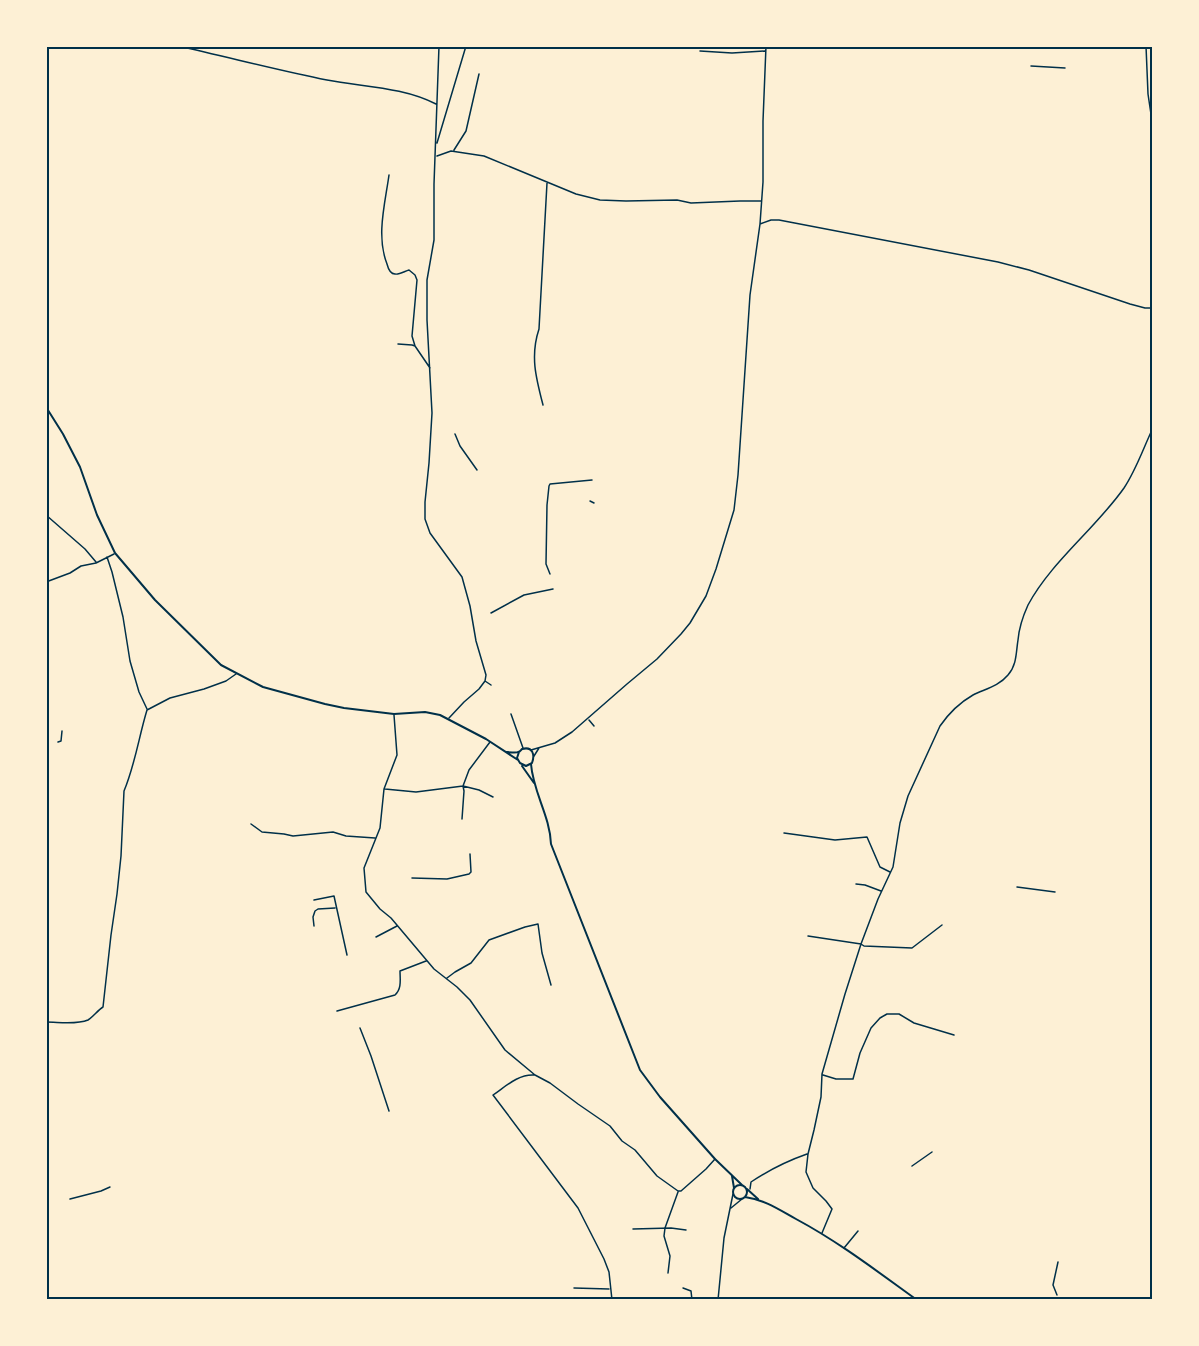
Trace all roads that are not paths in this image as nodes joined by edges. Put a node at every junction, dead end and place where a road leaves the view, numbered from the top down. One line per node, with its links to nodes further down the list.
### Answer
1 (178, 46): 11 (street)
2 (439, 46): 11 (street)
3 (466, 46): 13 (street)
4 (766, 46): 7 (street)
5 (1146, 46): 12 (street)
6 (700, 51): 7 (street)
7 (766, 51): 18 (street)
8 (1031, 66): 9 (street)
9 (1065, 68)
10 (479, 74): 14 (street)
11 (437, 105): 13 (street)
12 (1152, 121)
13 (436, 146): 15 (street)
14 (454, 151): 15 (street); 17 (street)
15 (436, 158): 23 (street)
16 (389, 176): 22 (street)
17 (547, 183): 18 (street); 24 (street)
18 (762, 201): 19 (street)
19 (760, 224): 20 (street); 47 (street)
20 (1152, 308)
21 (398, 344): 22 (street)
22 (415, 346): 23 (street)
23 (430, 368): 41 (street)
24 (543, 405)
25 (46, 407): 33 (main road)
26 (1152, 430): 69 (street)
27 (454, 434): 28 (street)
28 (477, 470)
29 (592, 480): 36 (street)
30 (590, 501): 31 (street)
31 (594, 503)
32 (46, 515): 35 (street)
33 (115, 553): 34 (street); 40 (main road)
34 (107, 557): 35 (street); 43 (street)
35 (96, 562): 37 (street)
36 (550, 574)
37 (46, 582)
38 (553, 589): 39 (street)
39 (491, 613)
40 (237, 674): 43 (street); 44 (main road)
41 (485, 681): 42 (street); 46 (street)
42 (491, 685)
43 (147, 710): 88 (street)
44 (394, 714): 46 (main road); 62 (street)
45 (511, 714): 53 (street)
46 (448, 718): 50 (main road)
47 (588, 719): 48 (street); 52 (street)
48 (594, 726)
49 (62, 730): 51 (street)
50 (490, 741): 55 (main road); 60 (street)
51 (58, 742)
52 (539, 747): 54 (street); 57 (street)
53 (523, 749): 54 (main road); 56 (main road)
54 (531, 750): 57 (main road)
55 (506, 752): 56 (main road); 58 (main road)
56 (519, 752): 58 (main road)
57 (534, 756): 59 (main road)
58 (519, 762): 59 (main road); 61 (main road)
59 (531, 764): 61 (main road)
60 (463, 786): 62 (street); 63 (street); 64 (street)
61 (535, 786): 96 (main road)
62 (384, 789): 67 (street)
63 (493, 796)
64 (462, 819)
65 (251, 824): 67 (street)
66 (784, 833): 69 (street)
67 (376, 838): 78 (street)
68 (470, 854): 70 (street)
69 (891, 872): 73 (street)
70 (412, 878)
71 (856, 884): 73 (street)
72 (1017, 887): 74 (street)
73 (882, 892): 82 (street)
74 (1055, 892)
75 (314, 900): 76 (street)
76 (336, 908): 77 (street); 83 (street)
77 (314, 926)
78 (398, 926): 81 (street); 84 (street)
79 (942, 926): 82 (street)
80 (808, 936): 82 (street)
81 (376, 937)
82 (861, 944): 91 (street)
83 (347, 955)
84 (428, 961): 85 (street); 87 (street)
85 (446, 979): 86 (street); 92 (street)
86 (551, 985)
87 (337, 1011)
88 (46, 1022)
89 (360, 1028): 93 (street)
90 (954, 1035): 91 (street)
91 (822, 1074): 95 (street)
92 (535, 1075): 103 (street); 118 (street)
93 (389, 1111)
94 (932, 1152): 97 (street)
95 (808, 1154): 102 (street); 113 (street)
96 (715, 1159): 98 (main road); 103 (street)
97 (912, 1166)
98 (731, 1173): 99 (main road); 101 (main road)
99 (742, 1185): 101 (main road); 102 (main road)
100 (110, 1187): 106 (street)
101 (734, 1188): 104 (main road)
102 (748, 1190): 105 (main road); 107 (main road)
103 (678, 1191): 109 (street)
104 (733, 1194): 105 (main road); 108 (street)
105 (743, 1198): 107 (main road); 108 (street)
106 (70, 1199)
107 (758, 1199): 113 (main road)
108 (730, 1208): 123 (street)
109 (664, 1228): 110 (street); 111 (street); 116 (street)
110 (633, 1229)
111 (686, 1230)
112 (858, 1231): 114 (street)
113 (822, 1233): 114 (main road)
114 (844, 1248): 124 (main road)
115 (1058, 1262): 120 (street)
116 (669, 1273)
117 (574, 1288): 118 (street)
118 (610, 1288): 121 (street)
119 (683, 1288): 122 (street)
120 (1057, 1295)
121 (612, 1299)
122 (692, 1299)
123 (718, 1299)
124 (917, 1299)

